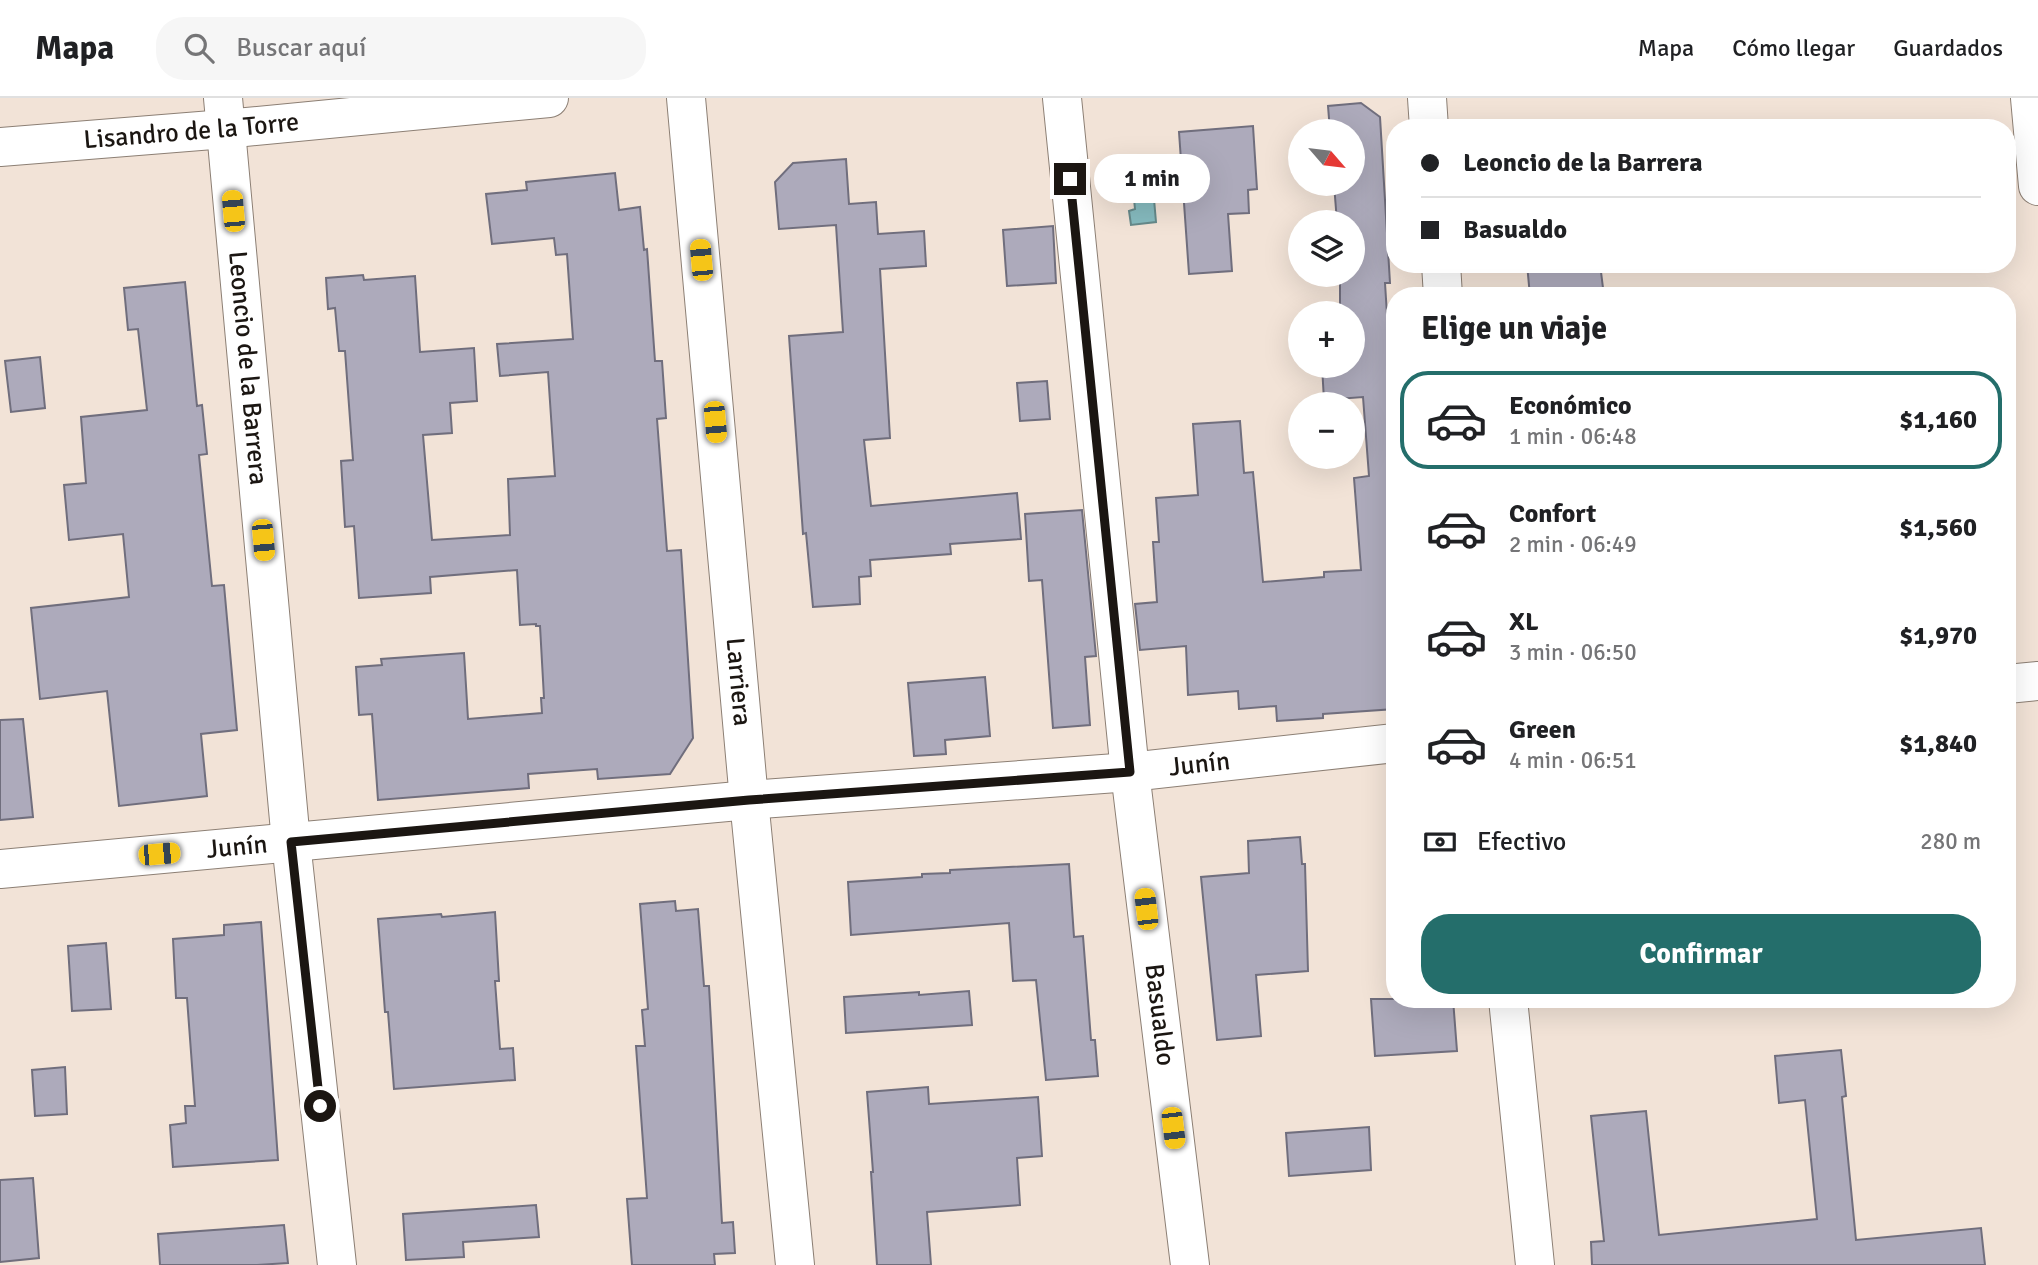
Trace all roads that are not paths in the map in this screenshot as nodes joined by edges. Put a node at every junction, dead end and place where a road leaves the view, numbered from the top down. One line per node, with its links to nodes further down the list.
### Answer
1 (549, 98): 6 (street, Lisandro de la Torre)
2 (686, 98): 14 (street, Larriera)
3 (1062, 98): 13 (street, Basualdo)
4 (1426, 98): 7 (street)
5 (2030, 98): 9 (street)
6 (224, 113): 8 (street, Lisandro de la Torre); 15 (street, Leoncio de la Barrera)
7 (1428, 119)
8 (0, 147)
9 (2038, 186)
10 (2038, 681): 11 (street)
11 (2016, 683)
12 (1386, 744): 13 (street, Junín)
13 (1130, 772): 14 (street, Junín); 20 (street, Basualdo)
14 (749, 800): 15 (street, Junín); 19 (street, Larriera)
15 (291, 842): 16 (street, Junín); 18 (street, Leoncio de la Barrera)
16 (0, 869)
17 (1509, 1008): 21 (street)
18 (337, 1265)
19 (795, 1265)
20 (1190, 1265)
21 (1535, 1265)

